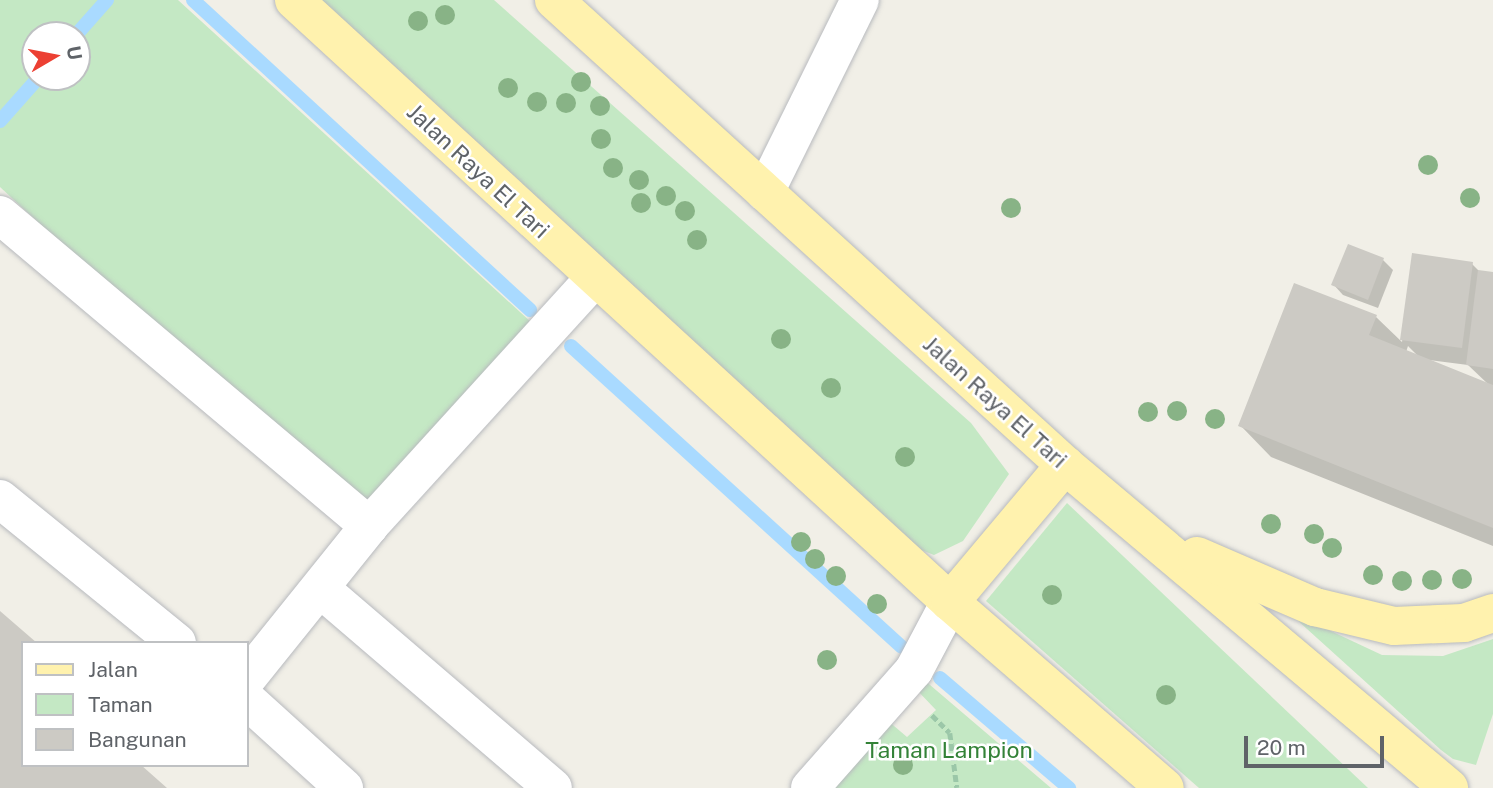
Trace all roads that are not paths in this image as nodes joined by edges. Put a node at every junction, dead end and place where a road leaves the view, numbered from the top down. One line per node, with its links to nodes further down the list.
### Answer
1 (294, 0): 6 (main road, Jalan Raya El Tari)
2 (554, 0): 4 (main road, Jalan Raya El Tari)
3 (849, 4): 4 (lane)
4 (765, 192): 7 (main road, Jalan Raya El Tari)
5 (0, 215): 9 (lane)
6 (594, 279): 9 (lane); 12 (main road, Jalan Raya El Tari)
7 (1065, 465): 10 (main road, Jalan Raya El Tari); 12 (main road)
8 (0, 499): 14 (lane)
9 (369, 526): 11 (lane)
10 (1147, 532): 13 (main road); 21 (main road, Jalan Raya El Tari)
11 (322, 590): 15 (lane); 18 (lane)
12 (950, 602): 19 (lane); 20 (main road, Jalan Raya El Tari)
13 (1493, 613)
14 (175, 641)
15 (248, 677)
16 (248, 701): 17 (lane)
17 (344, 788)
18 (553, 788)
19 (810, 788)
20 (1165, 788)
21 (1449, 788)

